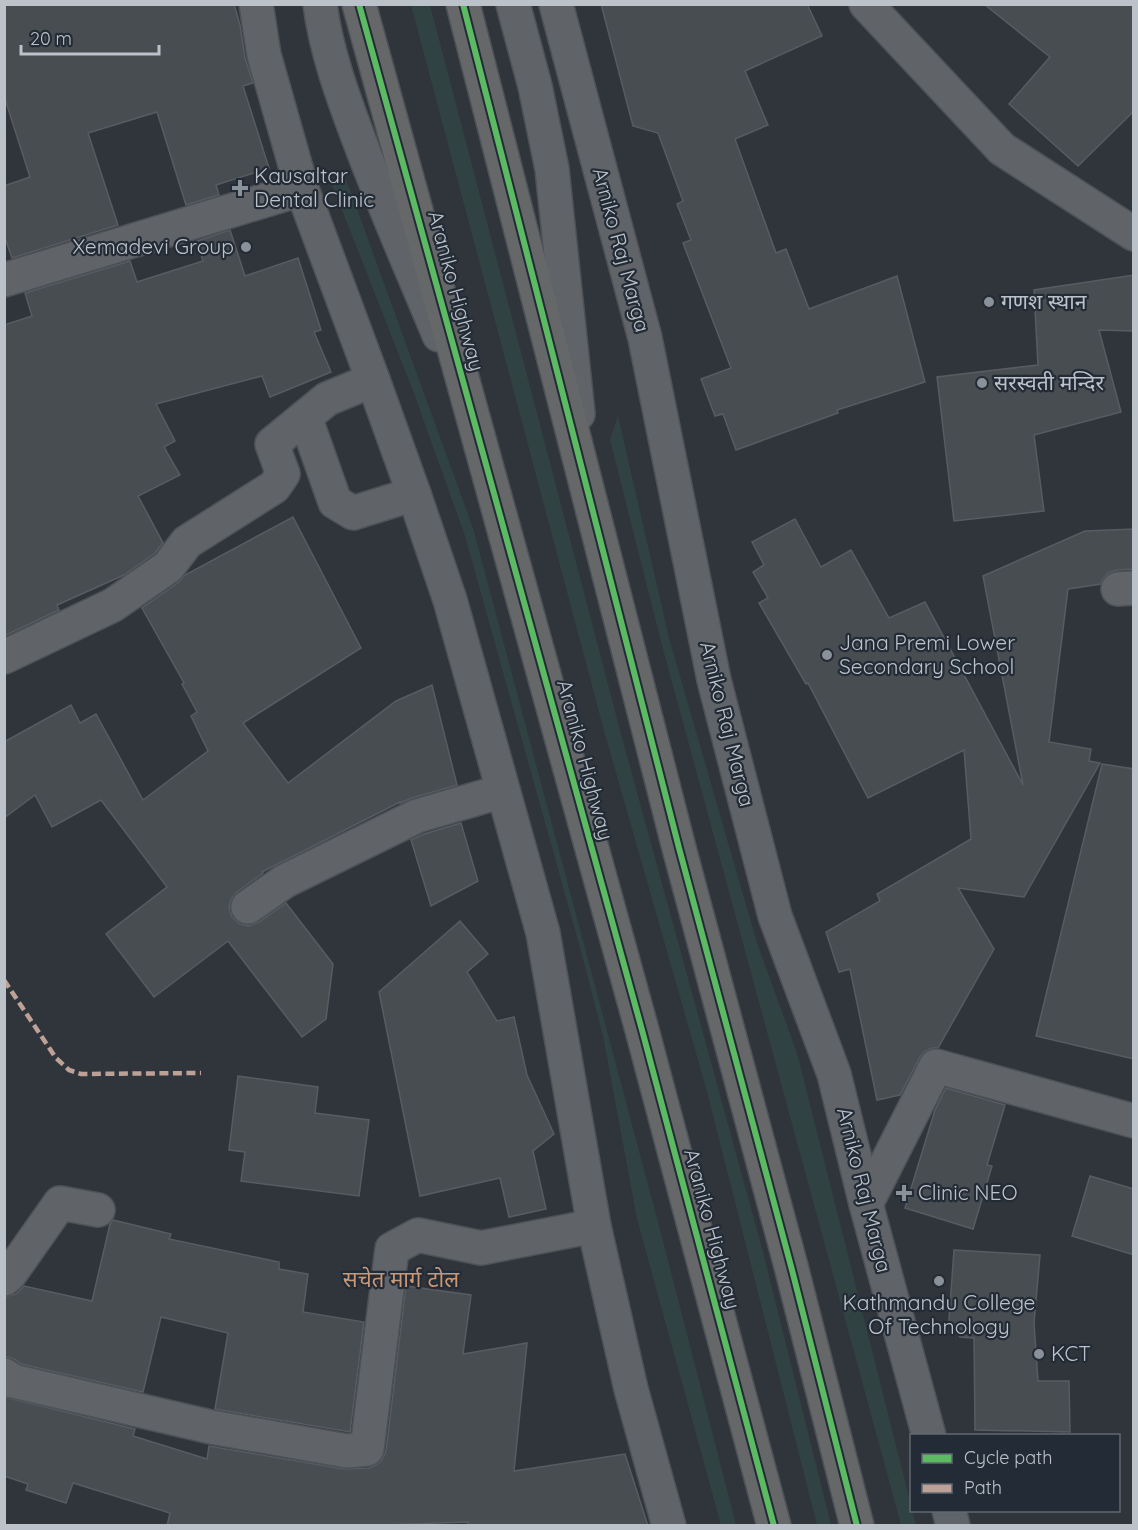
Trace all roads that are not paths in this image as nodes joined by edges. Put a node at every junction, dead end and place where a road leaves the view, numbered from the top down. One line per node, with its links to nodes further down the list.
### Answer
1 (256, 4): 8 (street)
2 (320, 4): 12 (street)
3 (359, 4): 12 (highway, Araniko Highway)
4 (463, 4): 14 (highway)
5 (513, 4): 14 (street)
6 (556, 4): 20 (street, Arniko Raj Marga)
7 (866, 4): 9 (street)
8 (302, 189): 10 (street); 11 (street)
9 (1134, 234)
10 (4, 280)
11 (373, 381): 13 (street); 15 (street)
12 (472, 412): 27 (highway, Araniko Highway)
13 (305, 417): 15 (street); 16 (street)
14 (585, 485): 28 (highway)
15 (414, 494): 17 (street)
16 (4, 657)
17 (503, 791): 18 (street); 22 (street)
18 (248, 907)
19 (1134, 1121): 20 (street)
20 (866, 1204): 25 (street, Arniko Raj Marga)
21 (98, 1209): 23 (street)
22 (594, 1226): 24 (street); 26 (street)
23 (4, 1279)
24 (4, 1375)
25 (928, 1434)
26 (669, 1526)
27 (774, 1526)
28 (857, 1526)

